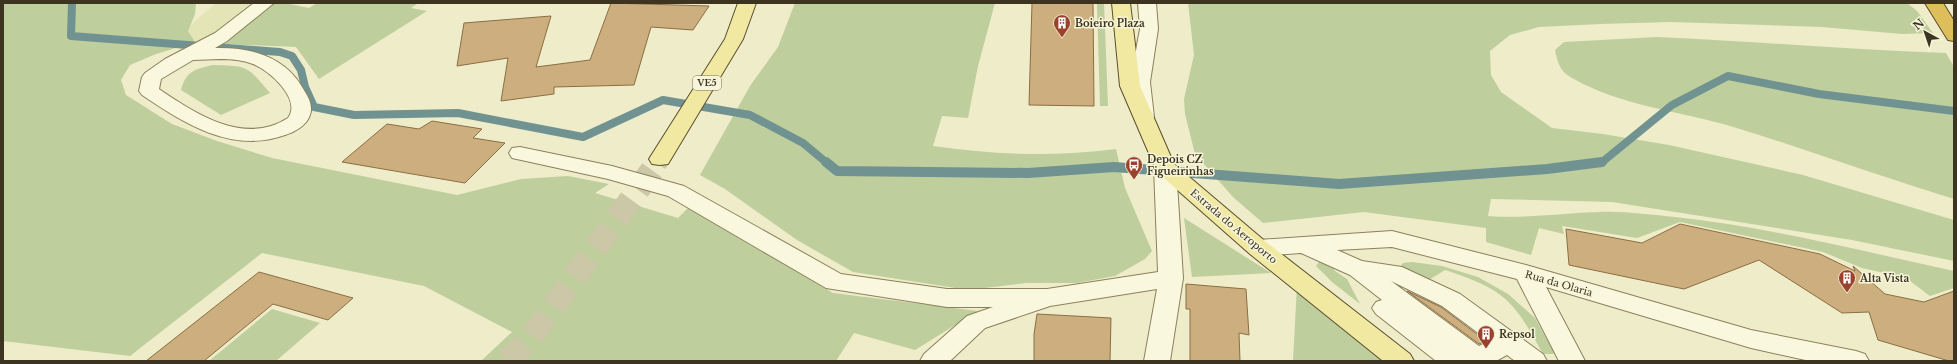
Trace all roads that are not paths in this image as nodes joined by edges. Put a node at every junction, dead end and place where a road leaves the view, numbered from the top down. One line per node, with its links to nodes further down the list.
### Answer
1 (265, 3): 7 (street)
2 (747, 3): 10 (main road, VE5)
3 (1121, 3): 8 (main road, Estrada do Aeroporto)
4 (1147, 3): 8 (street)
5 (1938, 9): 6 (highway)
6 (1954, 36)
7 (190, 54): 7 (street)
8 (1145, 120): 11 (main road, Estrada do Aeroporto)
9 (520, 153): 17 (street)
10 (660, 159)
11 (1165, 167): 13 (main road, Estrada do Aeroporto); 16 (street)
12 (1303, 245): 13 (street, Rua da Olaria); 14 (street); 15 (street, Rua da Olaria)
13 (1258, 248): 22 (main road, Estrada do Aeroporto)
14 (1358, 269): 18 (street); 19 (street)
15 (1526, 273): 24 (street); 25 (street, Rua da Olaria)
16 (1171, 278): 17 (street); 21 (street)
17 (1048, 298): 20 (street)
18 (1509, 342): 19 (street); 23 (street)
19 (1469, 360)
20 (933, 361)
21 (1157, 361)
22 (1401, 361)
23 (1534, 361)
24 (1572, 361)
25 (1856, 361)

